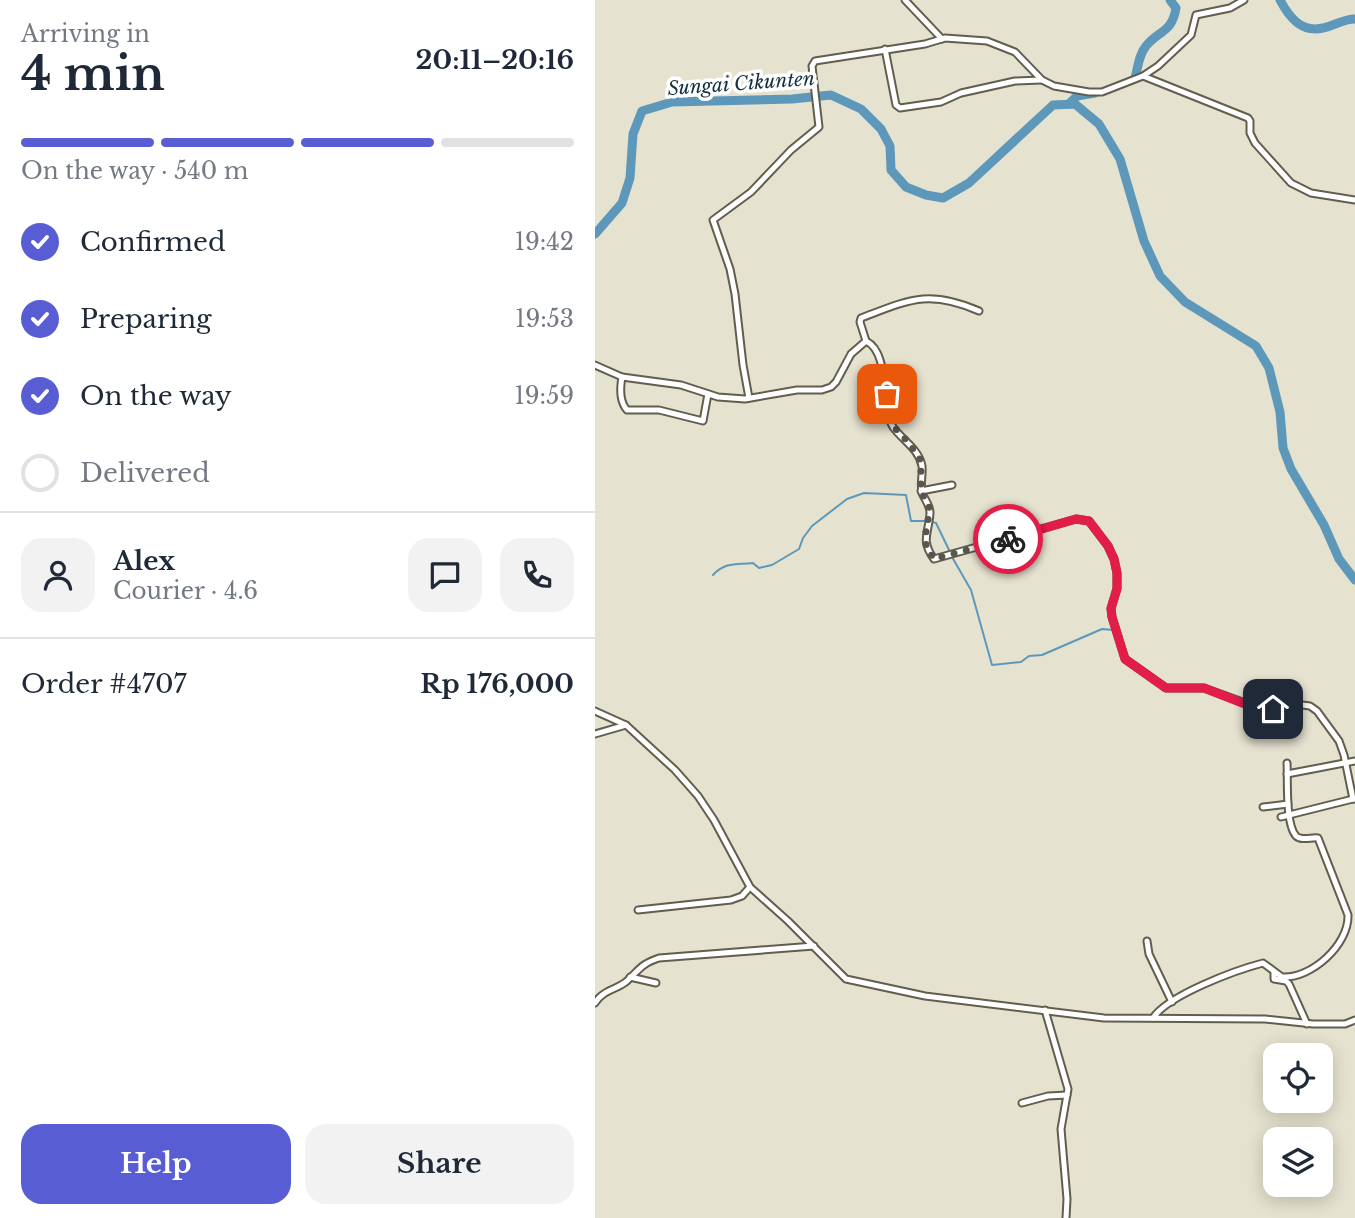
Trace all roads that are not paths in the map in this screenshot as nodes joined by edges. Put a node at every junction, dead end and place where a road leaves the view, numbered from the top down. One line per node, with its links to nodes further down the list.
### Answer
1 (905, 0): 3 (street)
2 (1244, 0): 5 (street)
3 (942, 39): 4 (street); 6 (street)
4 (885, 49): 6 (street); 13 (street)
5 (1143, 76): 6 (street); 7 (street)
6 (1042, 80)
7 (1355, 200)
8 (979, 311): 9 (street)
9 (866, 341): 13 (street); 15 (street)
10 (595, 365): 11 (street)
11 (622, 377): 12 (street); 12 (street)
12 (708, 394): 13 (street)
13 (749, 398)
14 (953, 485): 15 (street)
15 (921, 491): 21 (street)
16 (595, 711): 17 (street)
17 (626, 725): 18 (street); 28 (street)
18 (595, 734)
19 (1355, 761): 21 (street)
20 (1287, 763): 22 (street)
21 (1346, 763): 22 (street); 23 (street)
22 (1287, 774): 24 (street)
23 (1354, 799): 26 (street)
24 (1289, 804): 25 (street); 26 (street)
25 (1263, 807)
26 (1290, 815): 27 (street); 32 (street)
27 (1281, 817)
28 (750, 887): 29 (street); 31 (street)
29 (638, 910)
30 (1147, 941): 35 (street)
31 (814, 946): 33 (street); 37 (street)
32 (1274, 973): 35 (street); 40 (street)
33 (630, 977): 34 (street); 36 (street)
34 (656, 983)
35 (1172, 1002): 38 (street)
36 (595, 1003)
37 (1045, 1010): 38 (street); 41 (street)
38 (1153, 1018): 40 (street)
39 (1355, 1020): 40 (street)
40 (1307, 1024)
41 (1067, 1095): 42 (street); 43 (street)
42 (1022, 1102)
43 (1066, 1218)

